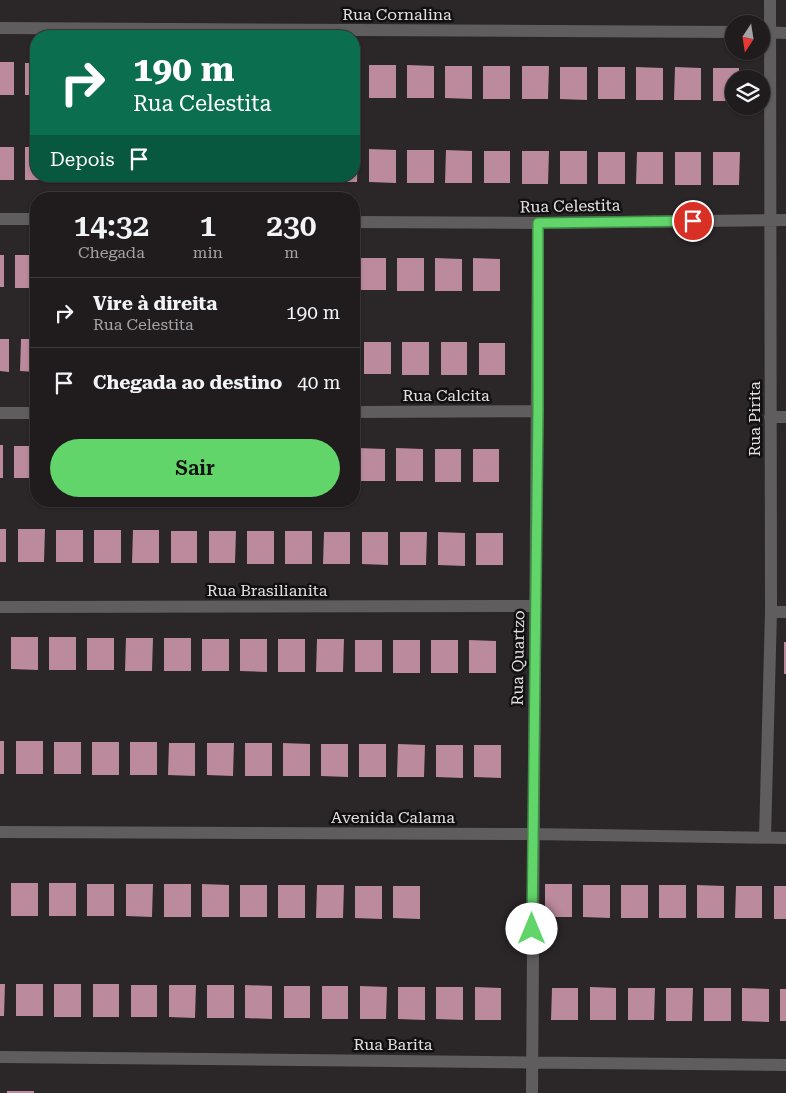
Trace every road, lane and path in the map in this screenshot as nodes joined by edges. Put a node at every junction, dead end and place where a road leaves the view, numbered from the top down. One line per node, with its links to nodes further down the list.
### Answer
1 (770, 0): 2 (street, Rua Pirita)
2 (768, 15)
3 (0, 28): 4 (street, Rua Cornalina)
4 (725, 32)
5 (770, 32): 6 (street)
6 (786, 33)
7 (767, 60): 10 (street, Rua Pirita)
8 (0, 219): 9 (street)
9 (30, 219)
10 (771, 220): 11 (street, Rua Celestita); 13 (street, Rua Celestita); 18 (street, Rua Pirita)
11 (786, 220)
12 (360, 222): 13 (street, Rua Celestita)
13 (538, 223): 14 (street, Rua Quartzo)
14 (538, 411): 15 (street, Rua Calcita); 20 (street, Rua Quartzo)
15 (360, 412)
16 (0, 413): 17 (street)
17 (30, 413)
18 (770, 417): 19 (street); 22 (street, Rua Pirita)
19 (786, 417)
20 (535, 606): 21 (street, Rua Brasilianita); 25 (street, Rua Quartzo)
21 (0, 607)
22 (771, 612): 23 (street); 26 (street, Rua Pirita)
23 (786, 612)
24 (0, 832): 25 (street, Avenida Calama)
25 (532, 834): 26 (street, Avenida Calama); 29 (street, Rua Quartzo)
26 (765, 838): 27 (street, Avenida Calama)
27 (786, 838)
28 (0, 1057): 29 (street, Rua Barita)
29 (532, 1061): 30 (street, Rua Barita); 31 (street, Rua Quartzo)
30 (786, 1065)
31 (532, 1093)

